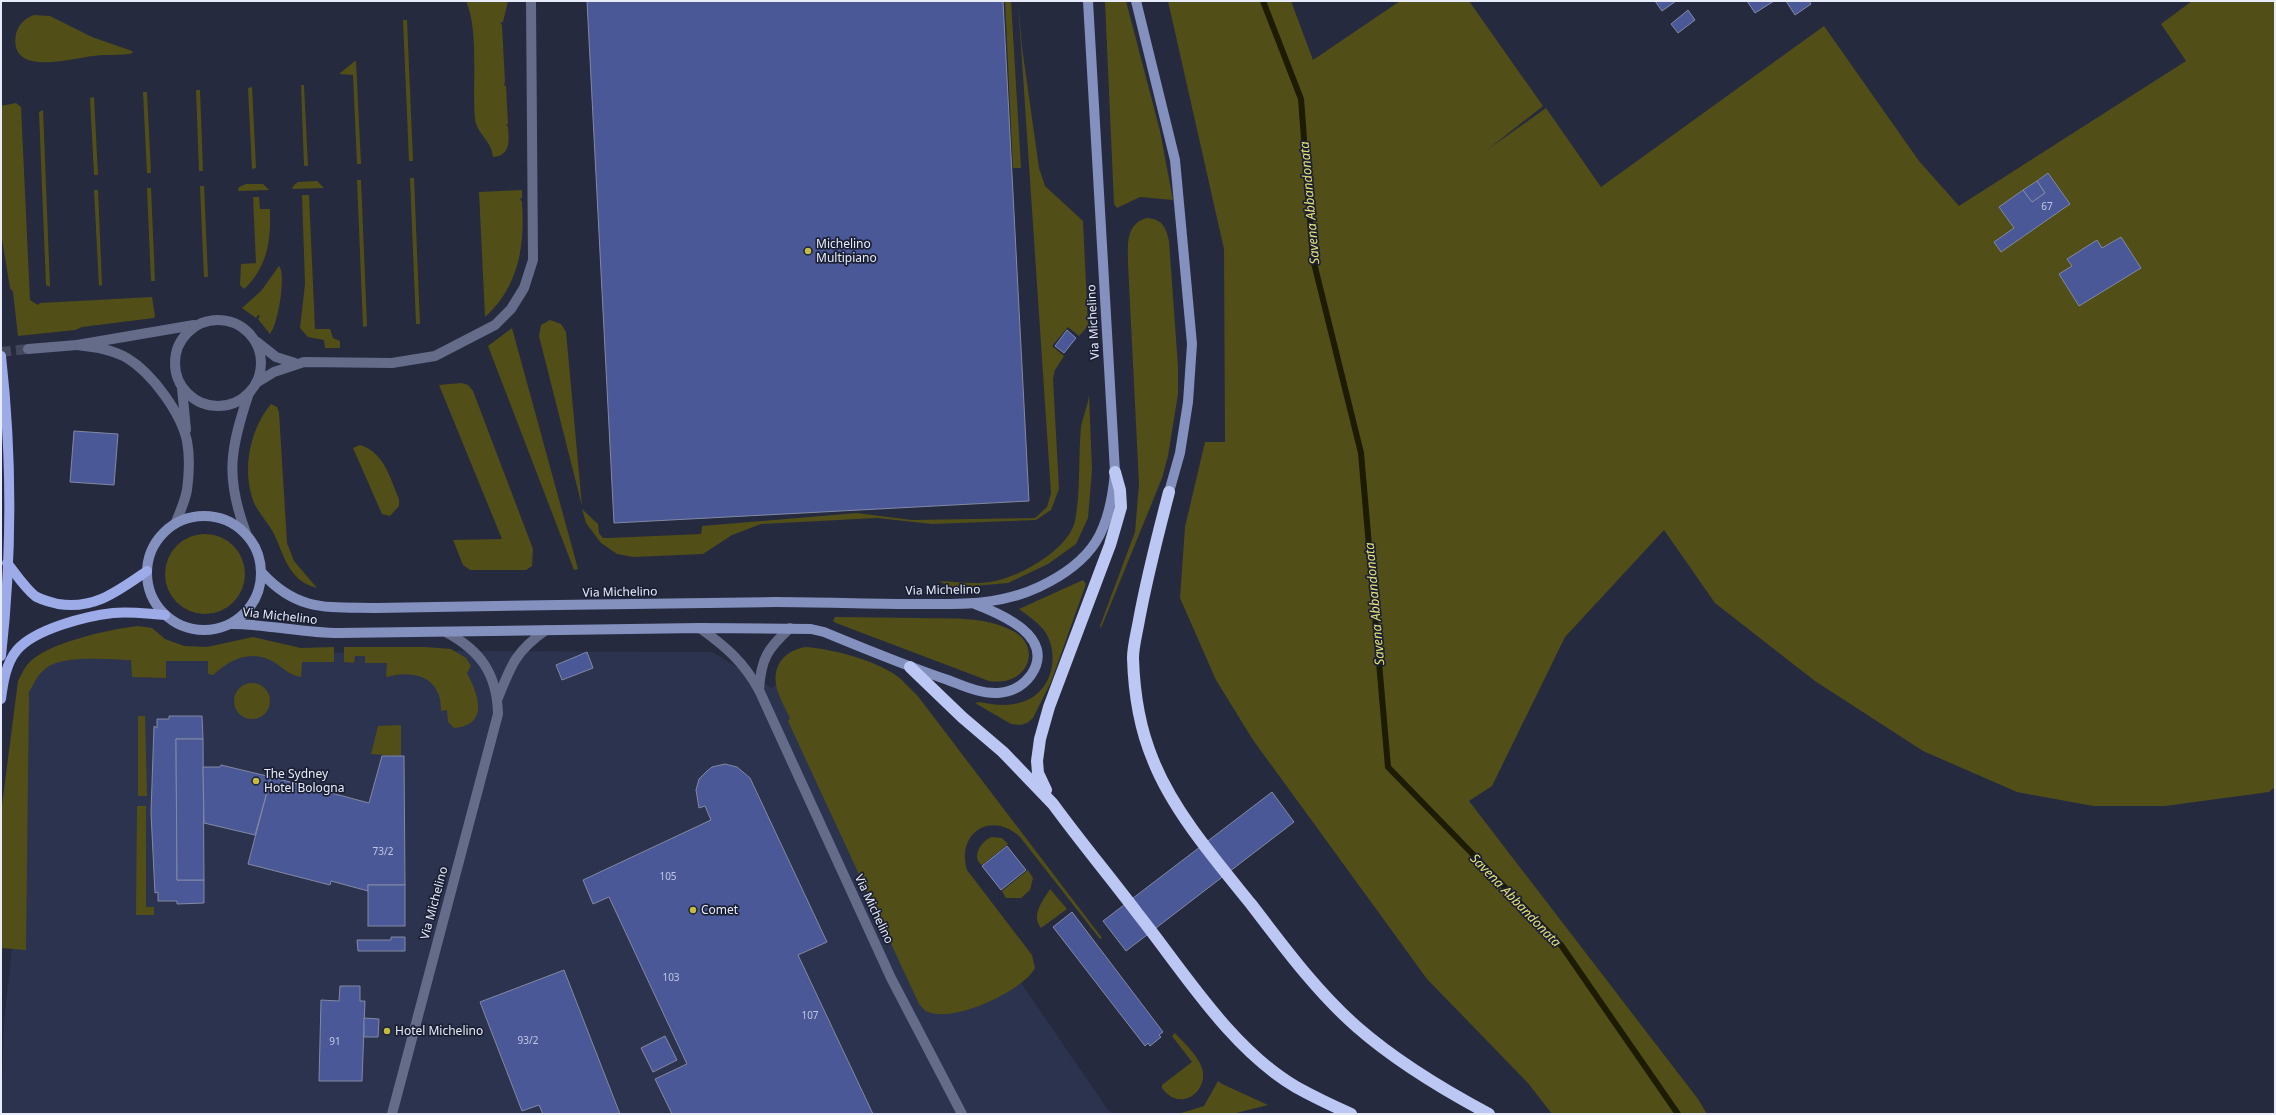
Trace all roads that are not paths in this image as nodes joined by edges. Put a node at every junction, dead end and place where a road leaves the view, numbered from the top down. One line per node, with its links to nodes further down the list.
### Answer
1 (531, 1): 9 (street)
2 (1088, 1): 14 (street, Via Michelino)
3 (1136, 1): 15 (street)
4 (195, 325): 5 (street); 6 (street); 11 (street)
5 (256, 342): 9 (street); 10 (street)
6 (77, 345): 7 (street); 13 (street)
7 (28, 349)
8 (1, 356): 18 (main road)
9 (295, 363): 10 (street)
10 (256, 383): 12 (street)
11 (182, 388): 12 (street); 13 (street)
12 (250, 392): 17 (street)
13 (187, 441): 16 (street)
14 (1115, 472): 21 (street, Via Michelino); 33 (highway)
15 (1169, 492): 37 (highway)
16 (176, 522): 17 (street); 19 (street)
17 (246, 533): 20 (street)
18 (8, 563): 19 (main road); 28 (main road)
19 (147, 572): 22 (street)
20 (262, 573): 21 (street, Via Michelino); 23 (street)
21 (975, 604): 29 (street, Via Michelino)
22 (165, 615): 23 (street); 32 (main road)
23 (231, 624): 27 (street, Via Michelino)
24 (700, 628): 25 (street, Via Michelino); 26 (street, Via Michelino); 30 (street, Via Michelino)
25 (790, 628): 29 (street, Via Michelino); 30 (street, Via Michelino)
26 (546, 630): 27 (street, Via Michelino); 31 (street, Via Michelino)
27 (446, 632): 31 (street, Via Michelino)
28 (1, 656)
29 (910, 667): 33 (highway)
30 (759, 690): 35 (street, Via Michelino)
31 (498, 698): 34 (street, Via Michelino)
32 (1, 699)
33 (1053, 804): 36 (highway)
34 (392, 1114)
35 (962, 1114)
36 (1351, 1114)
37 (1489, 1114)

